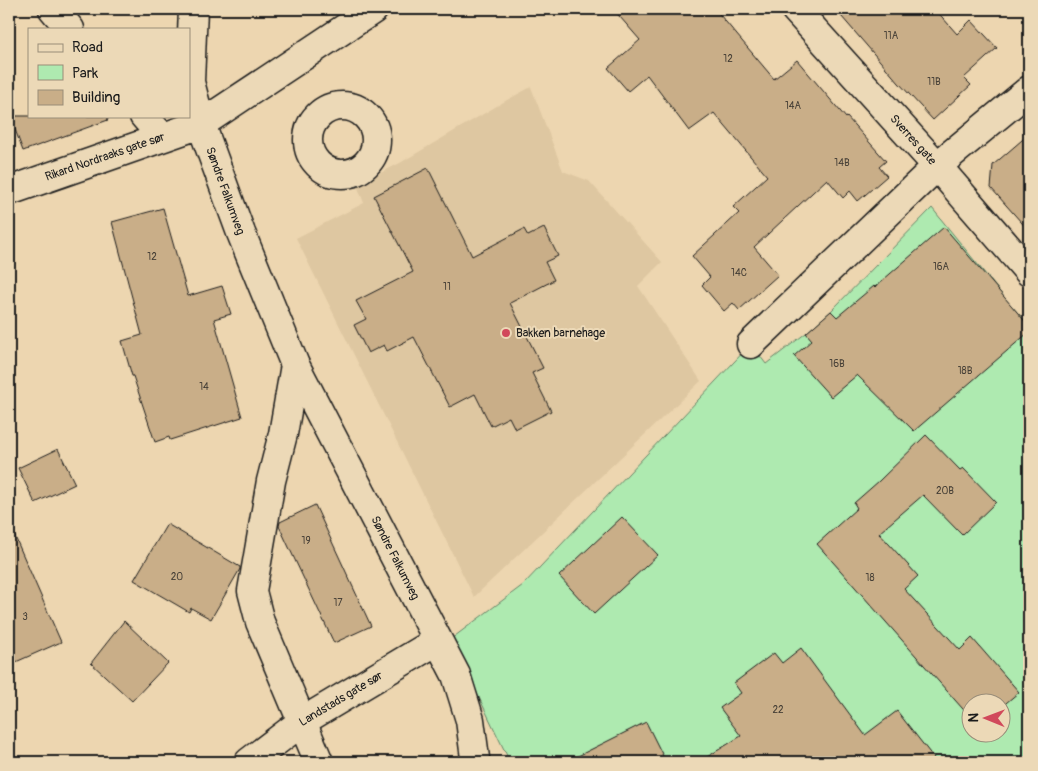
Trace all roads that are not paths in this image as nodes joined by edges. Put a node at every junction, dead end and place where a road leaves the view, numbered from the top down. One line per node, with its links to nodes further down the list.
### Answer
1 (54, 9): 5 (street)
2 (193, 9): 8 (street, Søndre Falkumveg)
3 (374, 9): 8 (street, Rikard Nordraaks gate sør)
4 (795, 9): 10 (street, Sverres gate)
5 (69, 28)
6 (1029, 90): 10 (street)
7 (146, 118): 9 (street)
8 (201, 124): 9 (street, Rikard Nordraaks gate sør); 14 (street, Søndre Falkumveg)
9 (162, 137): 11 (street, Rikard Nordraaks gate sør)
10 (937, 166): 12 (street, Sverres gate); 13 (street)
11 (9, 191)
12 (1029, 272)
13 (751, 344)
14 (295, 365): 15 (street, Søndre Falkumveg); 16 (street)
15 (437, 641): 16 (street, Landstads gate sør); 17 (street, Søndre Falkumveg)
16 (303, 721): 18 (street, Landstads gate sør); 19 (street)
17 (475, 758)
18 (249, 762)
19 (319, 762)

